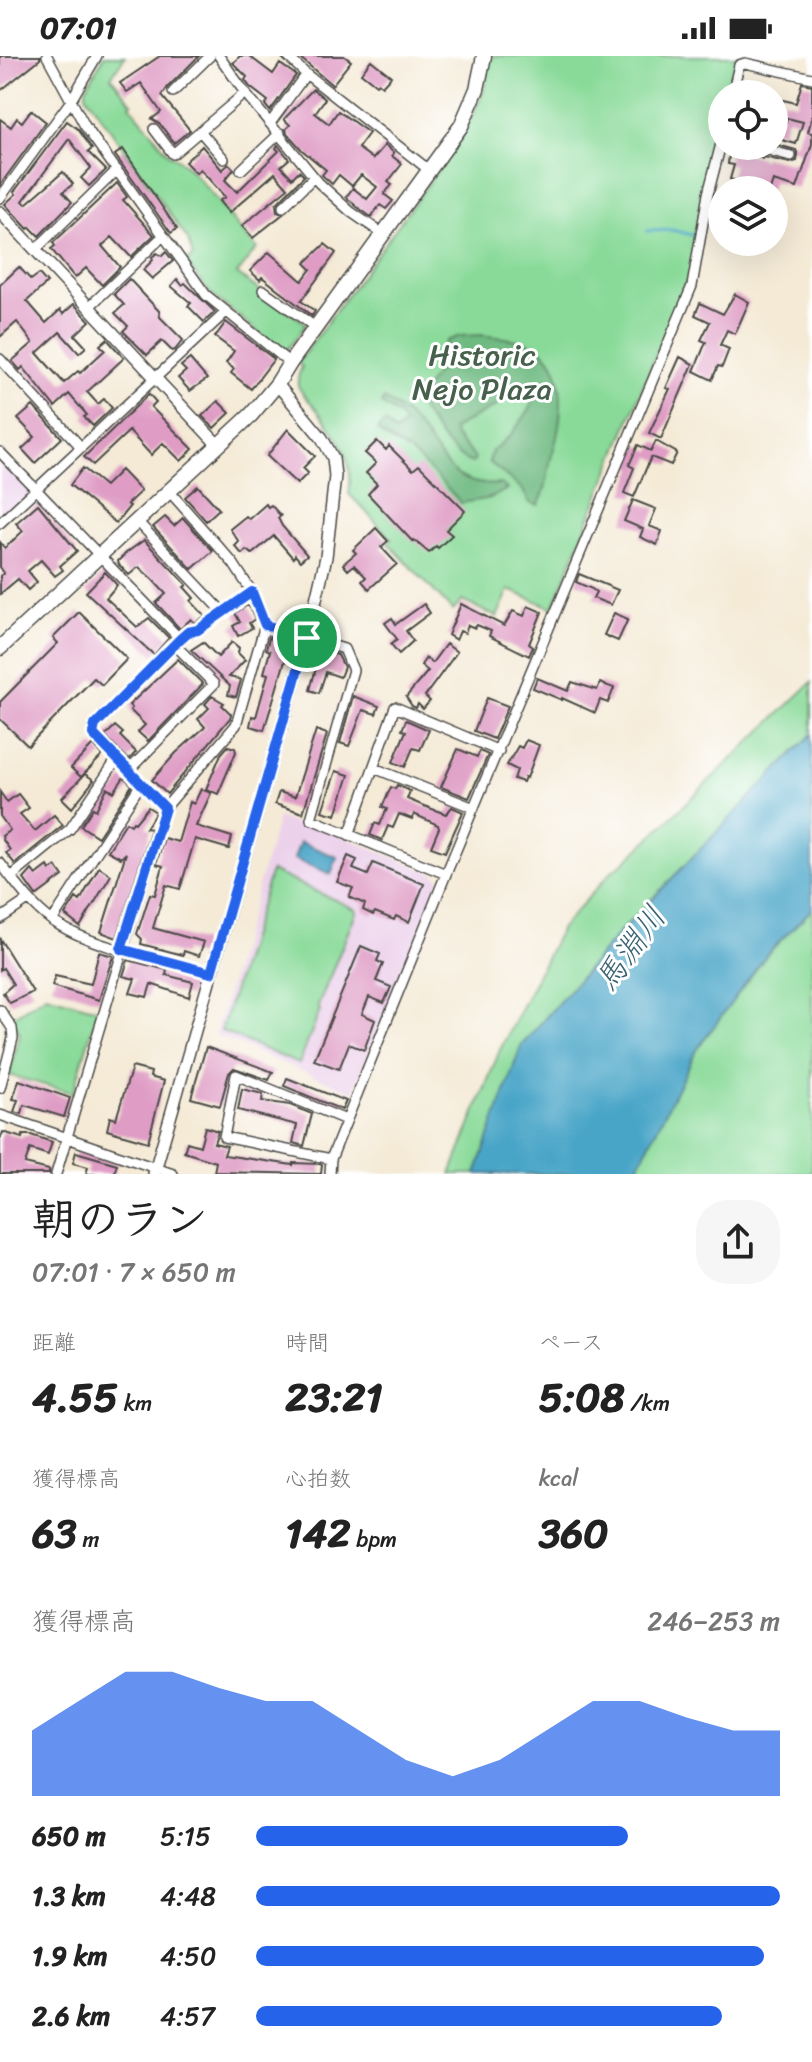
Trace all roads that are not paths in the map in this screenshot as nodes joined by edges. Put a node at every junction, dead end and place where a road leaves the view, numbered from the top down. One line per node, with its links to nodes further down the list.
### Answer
1 (47, 56): 12 (street)
2 (97, 56): 12 (street)
3 (210, 56): 10 (street)
4 (219, 56): 11 (street)
5 (287, 56): 7 (street)
6 (484, 56): 23 (highway)
7 (306, 74): 13 (street); 23 (street)
8 (812, 78): 9 (street)
9 (735, 80)
10 (173, 92)
11 (245, 93): 13 (street); 15 (street)
12 (70, 102): 21 (street); 25 (street)
13 (271, 122): 16 (street)
14 (154, 129): 15 (street)
15 (200, 131): 19 (street)
16 (280, 133): 22 (street); 24 (street)
17 (788, 155): 18 (street)
18 (791, 156)
19 (224, 159)
20 (717, 160): 53 (street)
21 (117, 170): 29 (street); 30 (street)
22 (241, 170)
23 (429, 170): 28 (highway)
24 (314, 177): 26 (street); 28 (street)
25 (0, 198)
26 (283, 207)
27 (0, 212): 30 (street)
28 (383, 234): 34 (highway)
29 (162, 237): 32 (street); 33 (street)
30 (35, 250): 32 (street)
31 (263, 290): 34 (street)
32 (89, 307): 37 (street)
33 (226, 312): 36 (street); 37 (street)
34 (315, 327): 36 (highway)
35 (0, 359): 40 (street)
36 (290, 363): 38 (highway)
37 (156, 378): 39 (street); 40 (street)
38 (277, 384): 39 (highway); 50 (street)
39 (218, 445): 43 (highway)
40 (81, 447): 42 (street)
41 (0, 452): 42 (street)
42 (35, 489): 45 (street); 46 (street)
43 (169, 491): 44 (highway); 47 (street)
44 (137, 521): 46 (highway); 48 (street)
45 (0, 523)
46 (100, 556): 51 (street); 52 (highway)
47 (252, 592): 48 (street); 49 (street)
48 (223, 612): 51 (street)
49 (265, 625): 50 (street); 58 (street)
50 (307, 638): 60 (street); 68 (street)
51 (177, 642): 54 (street); 56 (street)
52 (0, 648)
53 (499, 751): 55 (street); 59 (street)
54 (117, 759): 56 (street); 63 (street)
55 (374, 768): 59 (street); 60 (street)
56 (129, 770): 57 (street)
57 (141, 784): 58 (street); 66 (street)
58 (165, 808): 67 (street)
59 (474, 808): 62 (street)
60 (349, 835): 62 (street)
61 (0, 863): 63 (street)
62 (446, 874): 72 (street)
63 (11, 877): 64 (street)
64 (28, 900): 65 (street); 66 (street)
65 (0, 919)
66 (52, 921): 67 (street)
67 (121, 949): 68 (street); 73 (street)
68 (211, 973): 75 (street)
69 (0, 1010): 70 (street)
70 (0, 1088)
71 (0, 1115): 73 (street)
72 (346, 1120): 74 (street); 74 (street)
73 (66, 1137): 75 (street); 76 (street)
74 (331, 1159): 78 (street)
75 (155, 1171): 77 (street)
76 (56, 1174)
77 (173, 1174)
78 (330, 1174)

